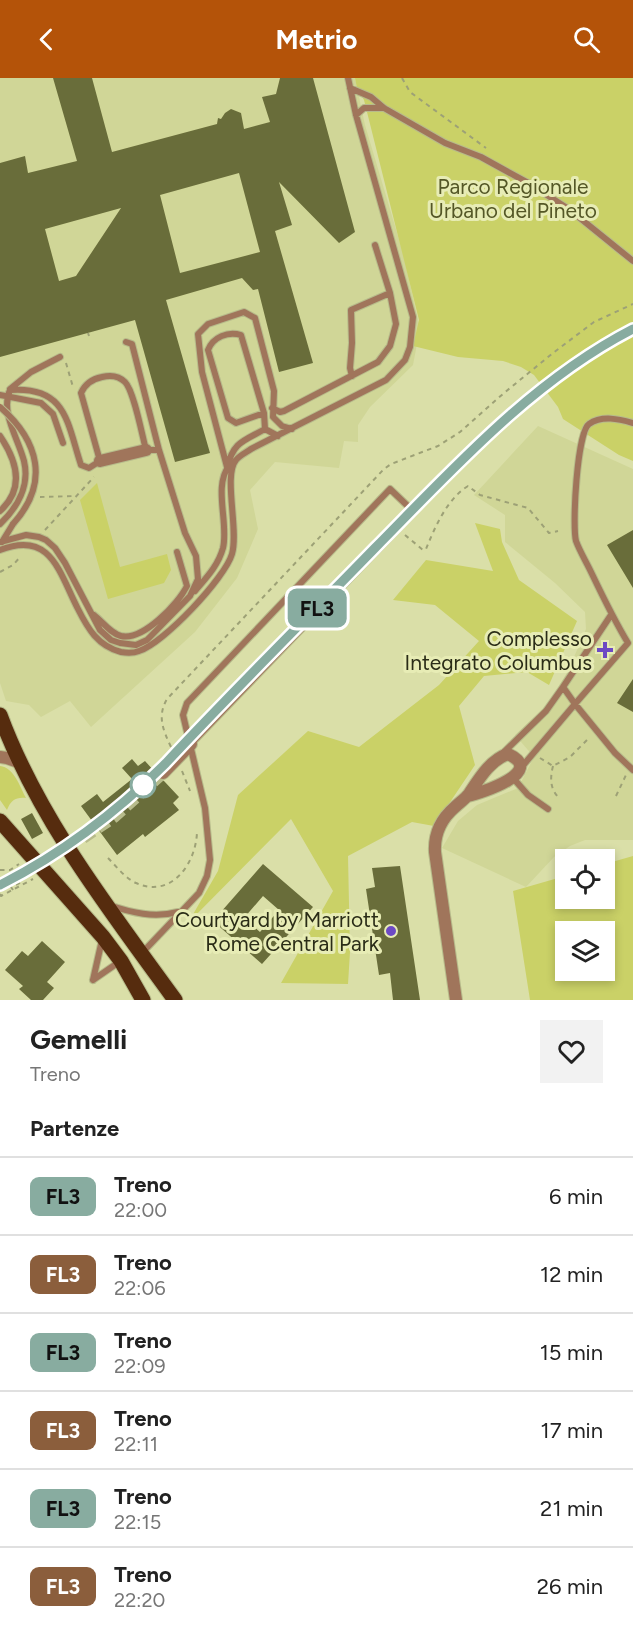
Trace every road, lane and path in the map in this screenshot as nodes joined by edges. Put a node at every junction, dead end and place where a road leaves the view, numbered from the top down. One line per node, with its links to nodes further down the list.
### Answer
1 (348, 78): 3 (lane)
2 (402, 78): 6 (path)
3 (350, 88): 4 (lane); 5 (lane)
4 (384, 108): 5 (lane); 8 (lane)
5 (356, 115): 21 (lane)
6 (486, 148)
7 (375, 245): 9 (lane)
8 (633, 261)
9 (390, 293): 13 (lane); 13 (lane)
10 (633, 304): 54 (path)
11 (126, 342): 25 (lane)
12 (60, 357): 14 (lane)
13 (352, 376): 17 (lane)
14 (10, 390): 15 (lane); 27 (lane)
15 (1, 396): 24 (lane); 33 (lane)
16 (0, 406): 37 (lane, bridge)
17 (272, 408): 21 (lane); 28 (lane)
18 (264, 413): 18 (lane); 20 (lane)
19 (632, 423): 45 (lane)
20 (265, 429): 23 (lane); 28 (lane)
21 (292, 429): 23 (lane)
22 (0, 436): 32 (lane)
23 (278, 436): 26 (lane)
24 (63, 443)
25 (153, 450): 27 (street); 27 (lane); 43 (lane)
26 (236, 460): 28 (lane); 38 (lane)
27 (100, 461)
28 (227, 467): 43 (lane)
29 (95, 476): 30 (path)
30 (76, 496): 31 (path); 35 (path)
31 (36, 497)
32 (0, 511)
33 (0, 524)
34 (398, 529): 36 (path); 50 (lane); 50 (lane)
35 (45, 530)
36 (558, 531)
37 (1, 541): 38 (lane); 44 (lane)
38 (8, 547): 39 (lane)
39 (0, 550)
40 (177, 552): 44 (lane)
41 (24, 553): 42 (path)
42 (0, 572)
43 (190, 596): 44 (lane)
44 (91, 613)
45 (611, 615): 46 (lane); 47 (lane)
46 (563, 687): 47 (lane); 53 (lane)
47 (575, 704): 49 (lane); 51 (lane)
48 (0, 715): 55 (main road)
49 (597, 730): 56 (path); 57 (lane)
50 (191, 744): 54 (street); 75 (lane)
51 (533, 752): 56 (path); 59 (lane)
52 (0, 757): 55 (street)
53 (499, 757): 59 (street); 60 (street)
54 (177, 759): 58 (street); 62 (path)
55 (21, 763): 74 (main road)
56 (553, 766): 63 (path)
57 (632, 768): 61 (path)
58 (163, 773)
59 (516, 774): 60 (street); 64 (lane)
60 (468, 796): 81 (street)
61 (616, 796)
62 (192, 797)
63 (558, 797)
64 (548, 809)
65 (0, 821): 67 (main road)
66 (196, 824): 68 (path)
67 (31, 855): 69 (path); 76 (main road)
68 (108, 858)
69 (0, 870)
70 (26, 883): 72 (path)
71 (0, 888): 72 (path)
72 (13, 890): 73 (path)
73 (0, 894)
74 (104, 903): 75 (lane); 77 (main road)
75 (179, 912): 77 (lane)
76 (103, 937): 78 (main road); 78 (lane)
77 (140, 954): 80 (main road)
78 (121, 961): 79 (main road)
79 (143, 1000)
80 (175, 1000)
81 (456, 1000)

